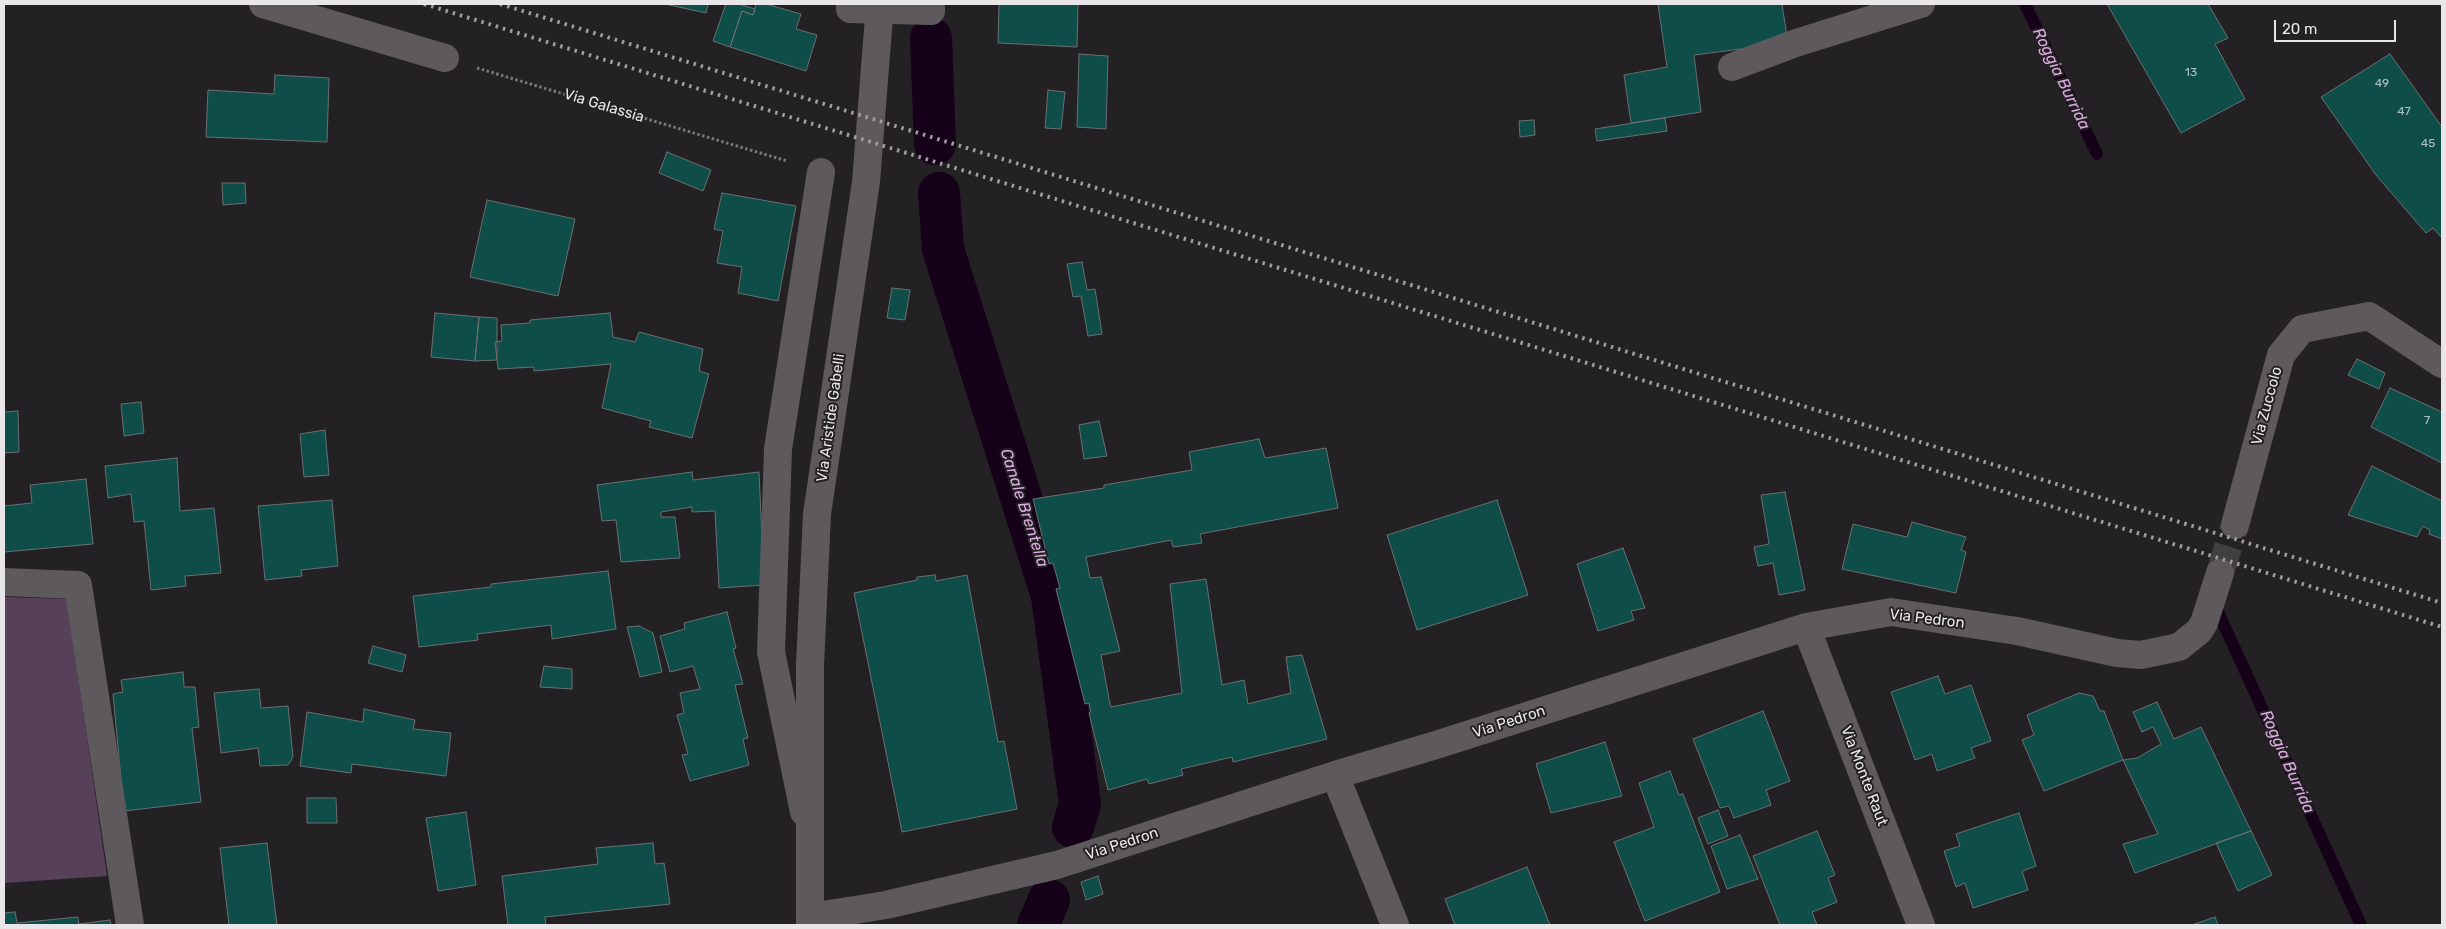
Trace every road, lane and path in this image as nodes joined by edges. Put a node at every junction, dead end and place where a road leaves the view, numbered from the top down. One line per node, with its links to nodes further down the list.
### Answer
1 (263, 4): 6 (street)
2 (880, 4): 15 (street, Via Aristide Gabelli)
3 (1922, 4): 7 (street)
4 (850, 6): 5 (street)
5 (927, 7)
6 (446, 58): 8 (path, Via Galassia)
7 (1732, 66)
8 (821, 172): 15 (street, Via Aristide Gabelli)
9 (2442, 364): 10 (street, Via Zuccolo)
10 (2235, 525)
11 (2220, 573): 13 (street, Via Pedron)
12 (4, 582): 17 (street)
13 (1806, 627): 14 (street, Via Pedron); 19 (street, Via Monte Raut)
14 (1335, 775): 16 (street, Via Pedron); 18 (street)
15 (808, 833): 16 (street, Via Aristide Gabelli)
16 (810, 921)
17 (130, 925)
18 (1395, 925)
19 (1921, 925)

